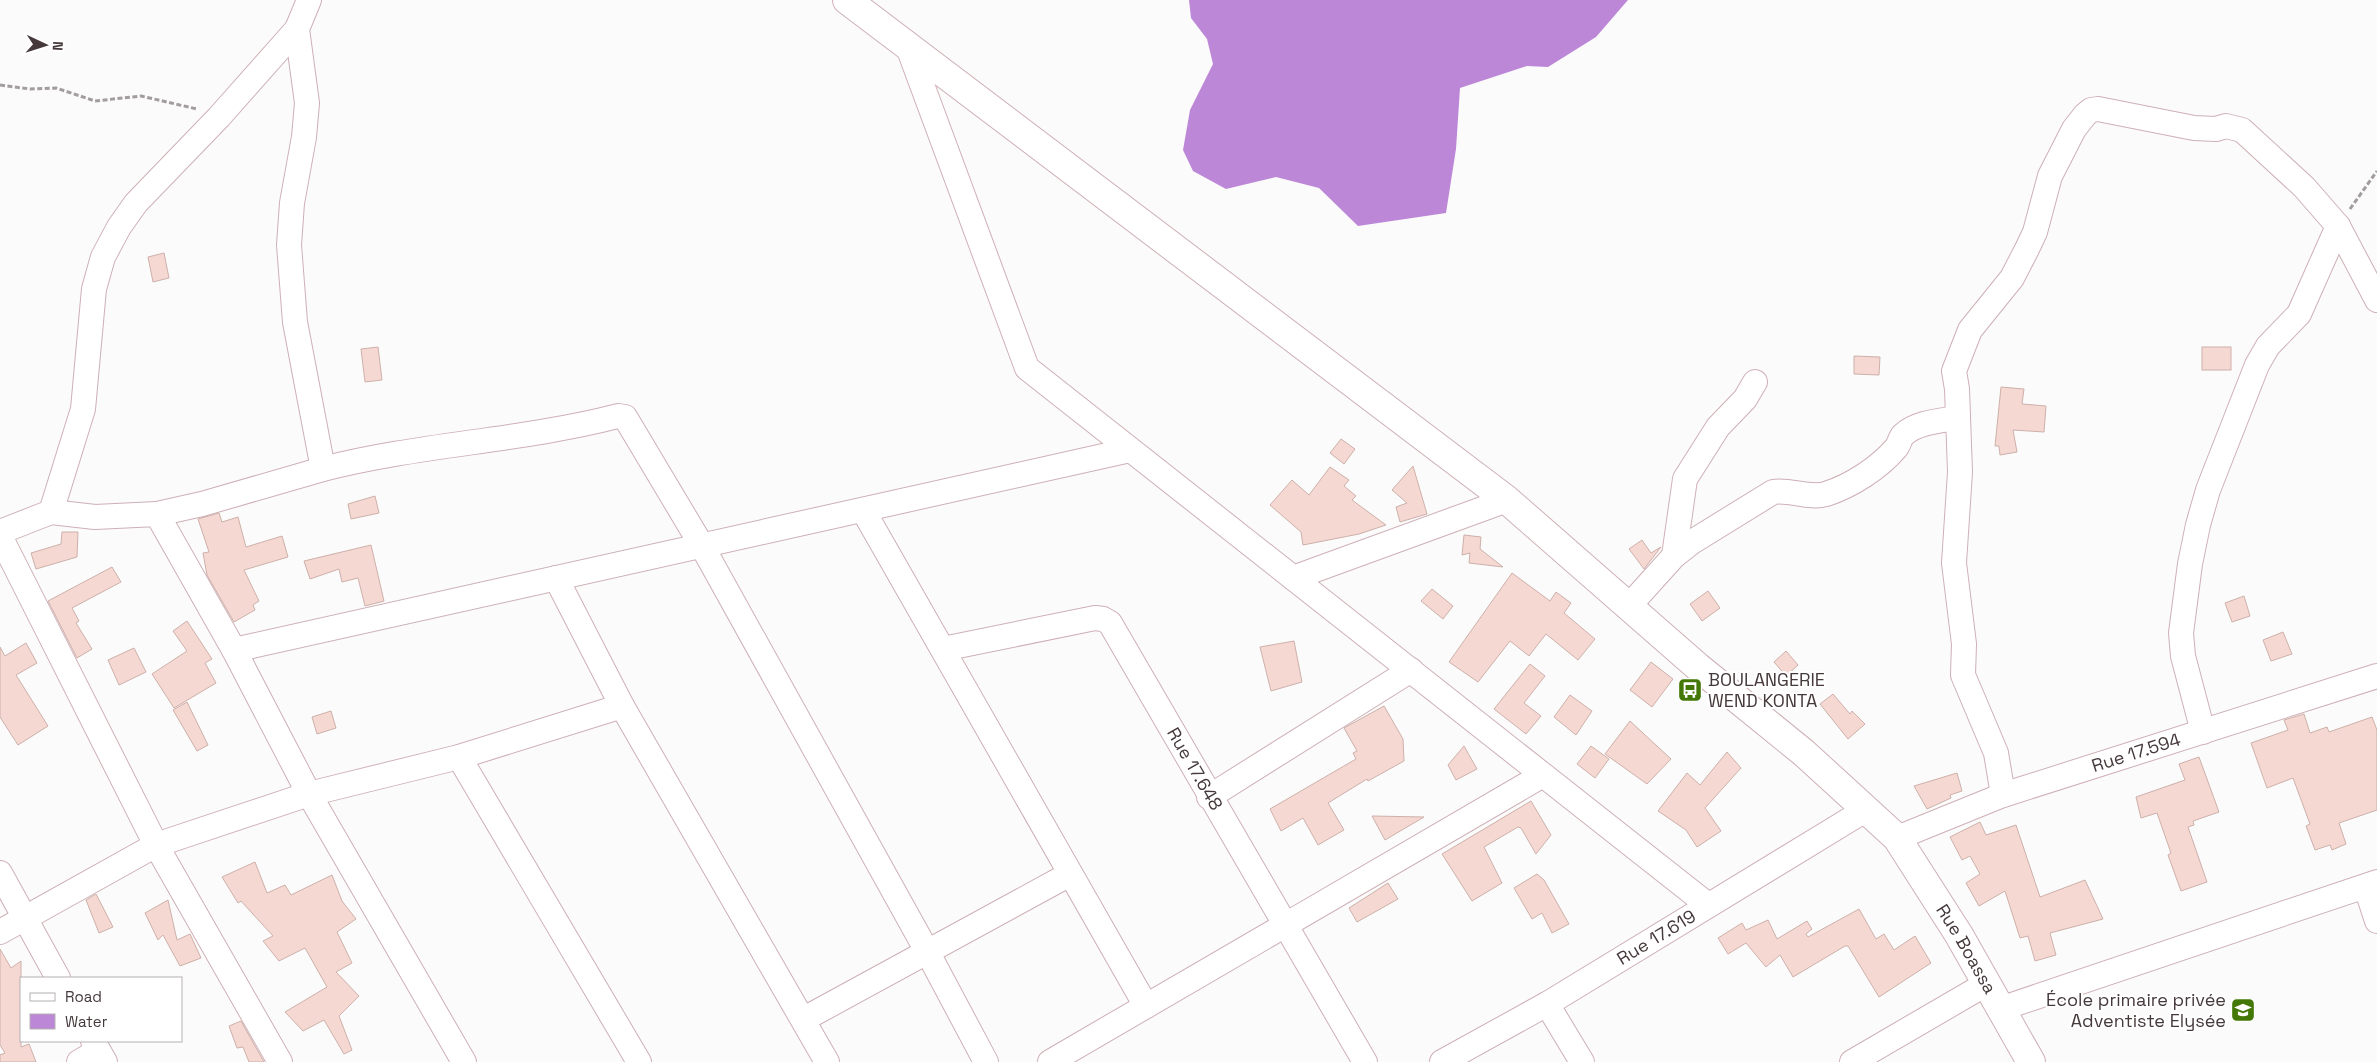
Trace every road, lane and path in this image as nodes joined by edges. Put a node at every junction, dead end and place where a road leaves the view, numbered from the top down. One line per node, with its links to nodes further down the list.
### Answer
1 (310, 0): 3 (street)
2 (847, 0): 4 (street, Rue Boassa)
3 (297, 29): 6 (street); 13 (street)
4 (908, 47): 12 (street); 14 (street, Rue Boassa)
5 (0, 86): 6 (path)
6 (219, 117): 16 (street)
7 (2377, 171): 8 (path)
8 (2338, 226): 9 (street); 11 (street); 30 (street)
9 (2377, 300)
10 (1755, 382): 21 (street)
11 (1957, 418): 21 (street); 34 (street)
12 (1130, 450): 15 (street); 23 (street)
13 (323, 469): 17 (street); 20 (street)
14 (1507, 500): 23 (street); 24 (street, Rue Boassa)
15 (863, 510): 20 (street); 25 (street)
16 (51, 512): 17 (street); 18 (street)
17 (158, 514): 26 (street)
18 (0, 532)
19 (0, 536): 38 (street)
20 (702, 546): 22 (street); 47 (street)
21 (1674, 556): 24 (street)
22 (556, 578): 26 (street); 29 (street)
23 (1293, 578): 27 (street)
24 (1628, 607): 36 (street, Rue Boassa)
25 (943, 649): 35 (street, Rue 17.648); 40 (street)
26 (234, 650): 33 (street)
27 (1411, 670): 32 (street); 35 (street)
28 (2377, 676): 30 (street, Rue 17.594)
29 (622, 706): 31 (street); 53 (street)
30 (2203, 732): 34 (street, Rue 17.594)
31 (459, 757): 33 (street); 56 (street)
32 (1543, 775): 42 (street); 45 (street)
33 (309, 794): 38 (street); 55 (street)
34 (2003, 795): 37 (street, Rue 17.594)
35 (1210, 797): 45 (street, Rue 17.648)
36 (1867, 809): 37 (street, Rue Boassa); 42 (street, Rue 17.619)
37 (1897, 838): 49 (street, Rue Boassa)
38 (156, 845): 43 (street); 54 (street)
39 (0, 873): 43 (street)
40 (1070, 874): 47 (street); 51 (street)
41 (2371, 884): 44 (street); 52 (street)
42 (1708, 906): 50 (street, Rue 17.619)
43 (24, 919): 46 (street); 48 (street)
44 (2377, 921)
45 (1286, 925): 51 (street); 60 (street, Rue 17.648)
46 (0, 932)
47 (928, 953): 53 (street); 58 (street)
48 (57, 977)
49 (1986, 984): 52 (street, Rue Boassa); 63 (street)
50 (1547, 1004): 61 (street, Rue 17.619); 62 (street)
51 (1146, 1006): 59 (street)
52 (2000, 1009): 64 (street, Rue Boassa)
53 (804, 1019): 57 (street)
54 (280, 1062)
55 (464, 1062)
56 (639, 1062)
57 (827, 1062)
58 (986, 1062)
59 (1050, 1062)
60 (1365, 1062)
61 (1442, 1062)
62 (1582, 1062)
63 (1852, 1062)
64 (2031, 1062)

